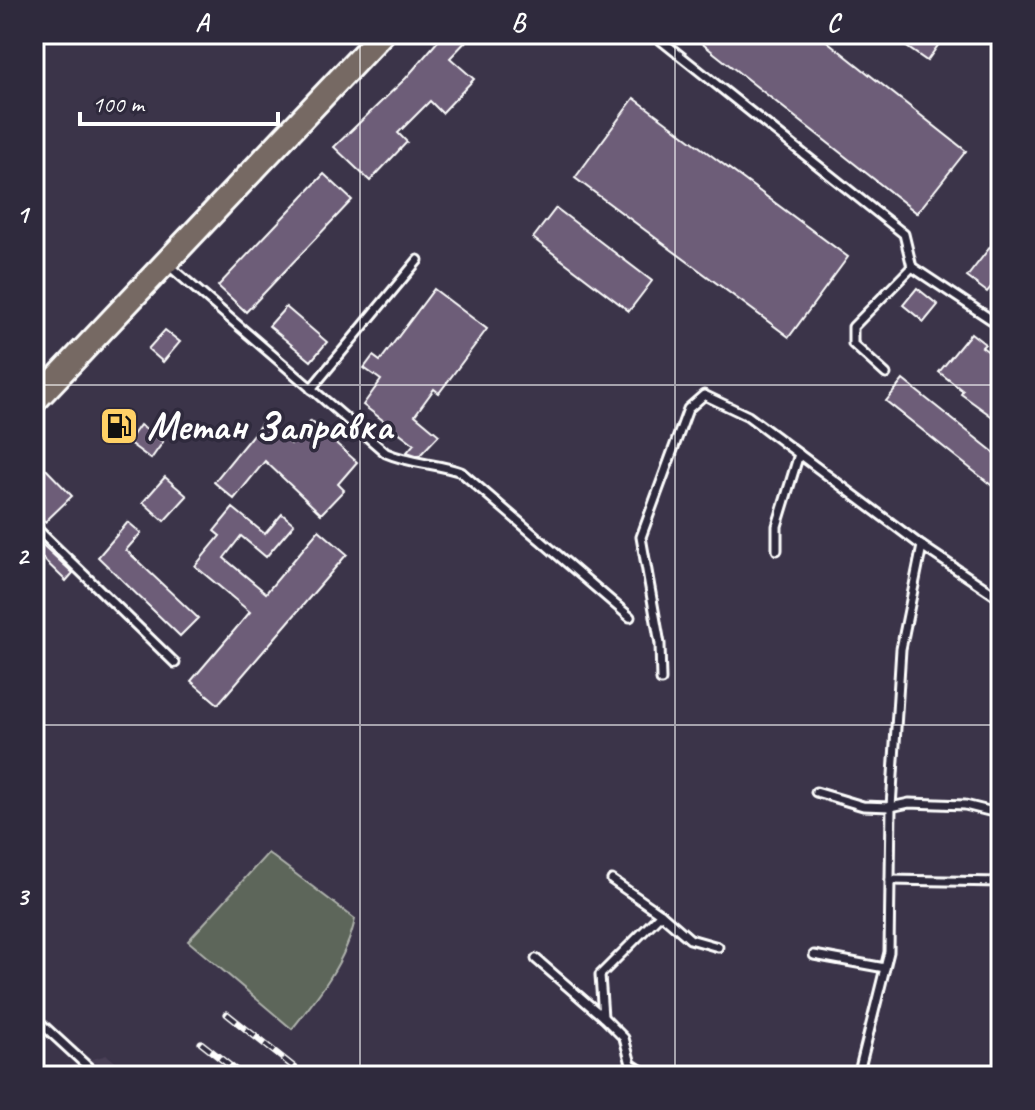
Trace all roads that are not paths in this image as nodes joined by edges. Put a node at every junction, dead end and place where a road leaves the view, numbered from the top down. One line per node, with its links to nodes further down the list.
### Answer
1 (366, 34): 9 (main road)
2 (382, 34): 5 (main road)
3 (656, 35): 6 (lane)
4 (418, 260): 10 (lane)
5 (165, 263): 10 (lane); 11 (main road)
6 (912, 267): 7 (lane); 8 (lane)
7 (1001, 326)
8 (886, 374)
9 (34, 384)
10 (311, 389): 17 (lane)
11 (34, 402)
12 (799, 454): 14 (lane); 15 (lane); 19 (lane)
13 (34, 526): 18 (lane)
14 (922, 546): 16 (lane); 21 (lane)
15 (777, 550)
16 (1001, 599)
17 (630, 617)
18 (175, 663)
19 (661, 680)
20 (816, 792): 21 (lane)
21 (891, 807): 22 (lane); 24 (lane)
22 (1001, 814)
23 (612, 880): 26 (lane)
24 (890, 880): 25 (lane); 30 (lane)
25 (1001, 882)
26 (661, 914): 27 (lane); 32 (lane)
27 (718, 947)
28 (814, 955): 30 (lane)
29 (536, 959): 32 (lane)
30 (885, 968): 35 (lane)
31 (34, 1017): 33 (lane)
32 (603, 1017): 34 (lane)
33 (98, 1076)
34 (650, 1076)
35 (858, 1076)

